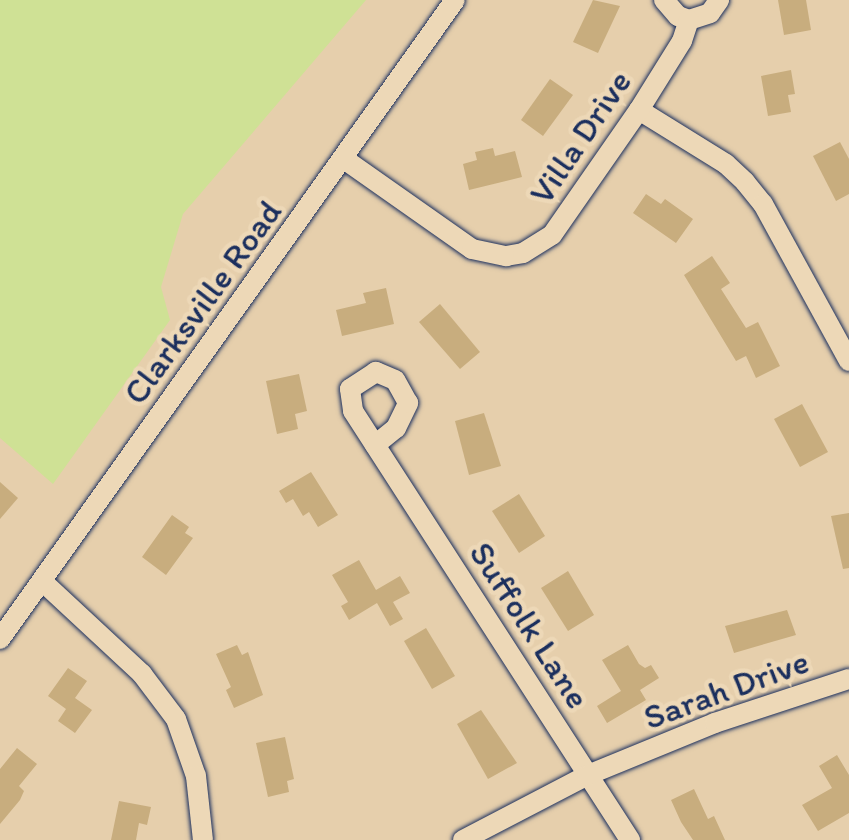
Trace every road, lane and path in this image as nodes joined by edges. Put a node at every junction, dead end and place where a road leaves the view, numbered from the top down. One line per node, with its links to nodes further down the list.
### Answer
1 (456, 0): 6 (street, Clarksville Road)
2 (664, 0): 4 (street)
3 (719, 0): 4 (street)
4 (688, 20): 5 (street, Villa Drive)
5 (639, 110): 6 (street, Villa Drive); 7 (street)
6 (344, 160): 9 (street, Clarksville Road)
7 (849, 361)
8 (375, 445): 8 (street, Suffolk Lane); 12 (street, Suffolk Lane)
9 (42, 581): 10 (street, Clarksville Road); 13 (street)
10 (0, 640)
11 (849, 679): 12 (street, Sarah Drive)
12 (588, 775): 14 (street, Sarah Drive); 15 (street, Suffolk Lane)
13 (203, 840)
14 (463, 840)
15 (630, 840)

